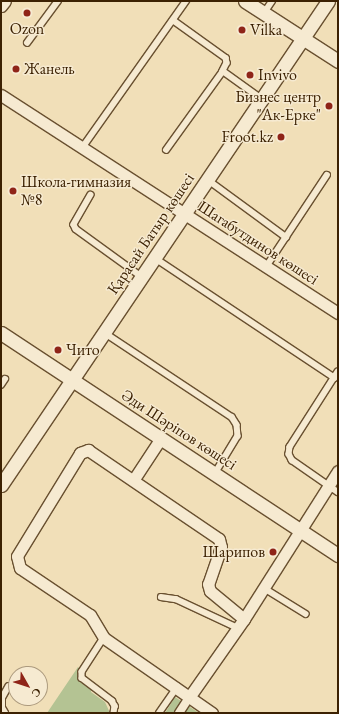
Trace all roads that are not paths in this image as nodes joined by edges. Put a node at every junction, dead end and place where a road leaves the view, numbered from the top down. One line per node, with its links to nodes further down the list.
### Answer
1 (5, 1): 7 (street)
2 (58, 1): 11 (lane)
3 (186, 1): 9 (lane)
4 (245, 1): 8 (street)
5 (272, 1): 8 (lane)
6 (328, 1): 10 (street, Қарасай Батыр көшесі)
7 (1, 6)
8 (264, 13): 10 (street)
9 (173, 20): 13 (lane); 16 (lane)
10 (303, 39): 12 (street); 15 (street, Қарасай Батыр көшесі)
11 (27, 43)
12 (338, 61)
13 (223, 71): 15 (lane); 17 (lane)
14 (1, 95): 16 (street, Шагабутдинов көшесі)
15 (262, 100): 19 (street, Қарасай Батыр көшесі)
16 (82, 148): 21 (street, Шагабутдинов көшесі)
17 (166, 150)
18 (327, 175): 22 (lane)
19 (208, 180): 21 (street, Қарасай Батыр көшесі); 22 (lane)
20 (91, 196): 25 (lane)
21 (184, 215): 23 (street, Қарасай Батыр көшесі); 24 (street, Шагабутдинов көшесі)
22 (286, 237): 24 (lane)
23 (156, 258): 25 (street, Қарасай Батыр көшесі); 30 (lane)
24 (266, 267): 26 (street, Шагабутдинов көшесі)
25 (143, 277): 28 (street, Қарасай Батыр көшесі)
26 (338, 313)
27 (1, 333): 31 (street, Әди Шәріпов көшесі)
28 (105, 333): 31 (street, Қарасай Батыр көшесі); 34 (lane)
29 (338, 372): 30 (lane)
30 (334, 378): 37 (lane)
31 (73, 380): 32 (street, Әди Шәріпов көшесі); 36 (street, Қарасай Батыр көшесі)
32 (161, 438): 34 (street, Әди Шәріпов көшесі); 35 (street)
33 (338, 471): 37 (street)
34 (215, 474): 38 (street, Әди Шәріпов көшесі)
35 (134, 479): 43 (street); 44 (street)
36 (1, 485)
37 (333, 489): 38 (street)
38 (302, 531): 39 (street, Әди Шәріпов көшесі); 40 (street)
39 (338, 555)
40 (264, 588): 42 (lane); 43 (street)
41 (161, 597): 43 (lane)
42 (306, 614)
43 (241, 624): 47 (street)
44 (104, 638): 46 (street); 49 (lane)
45 (8, 687): 48 (lane)
46 (177, 687): 47 (street); 50 (lane)
47 (190, 696): 51 (street); 52 (street)
48 (5, 713)
49 (114, 713)
50 (159, 713)
51 (178, 713)
52 (212, 713)

